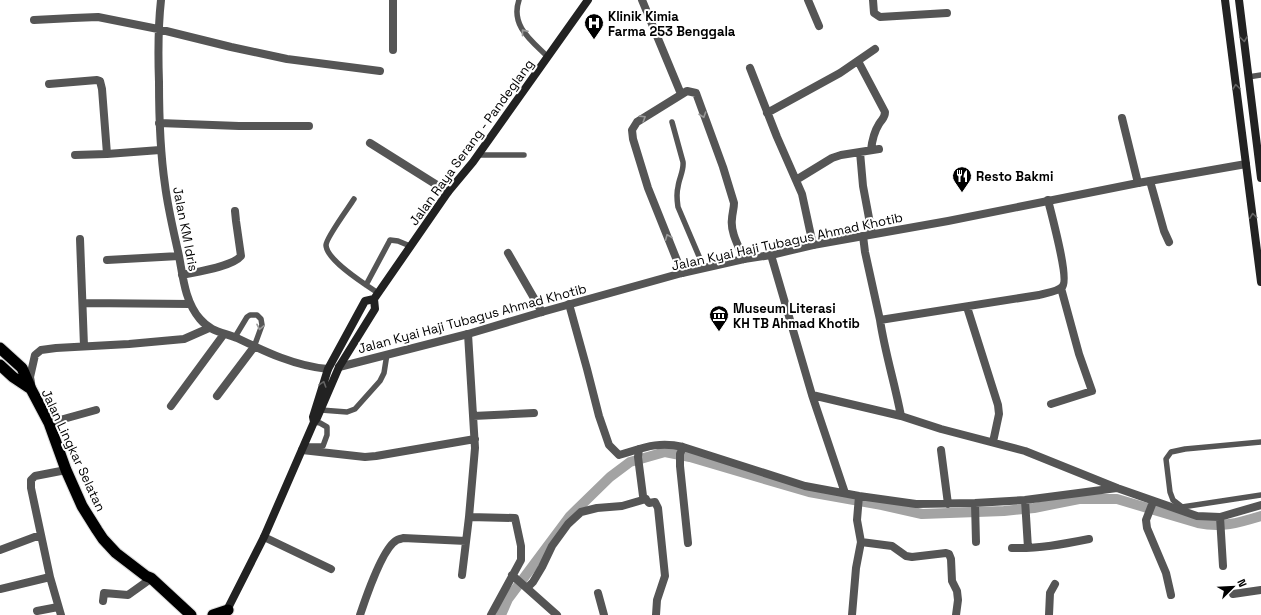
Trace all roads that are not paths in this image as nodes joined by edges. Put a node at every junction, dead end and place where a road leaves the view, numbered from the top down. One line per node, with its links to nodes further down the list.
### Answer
1 (160, 0): 13 (street, Jalan KM Idris)
2 (393, 0): 15 (street)
3 (519, 0): 16 (lane, one-way to 3)
4 (642, 0): 23 (street)
5 (808, 0): 12 (street)
6 (873, 0): 10 (street)
7 (1225, 0): 37 (main road, one-way to 7)
8 (1239, 0): 21 (main road, one-way to 21)
9 (585, 1): 16 (main road, Jalan Raya Serang - Pandeglang)
10 (947, 13)
11 (34, 20): 13 (street)
12 (819, 26)
13 (158, 29): 19 (street); 27 (street, Jalan KM Idris)
14 (875, 49): 17 (street)
15 (393, 50)
16 (548, 57): 34 (main road, Jalan Raya Serang - Pandeglang)
17 (858, 61): 24 (street); 31 (street)
18 (750, 68): 24 (street)
19 (380, 71)
20 (1261, 75): 21 (lane)
21 (1248, 77): 36 (main road)
22 (49, 84): 32 (street)
23 (681, 94): 55 (street, one-way to 55); 58 (street, one-way to 23)
24 (767, 113): 39 (street)
25 (1122, 118): 41 (street)
26 (672, 122): 57 (lane)
27 (159, 123): 28 (street); 30 (street, Jalan KM Idris)
28 (309, 126)
29 (370, 143): 42 (street)
30 (160, 150): 32 (street); 54 (street, Jalan KM Idris)
31 (860, 152): 39 (street); 46 (street)
32 (107, 154): 33 (street)
33 (75, 155)
34 (478, 155): 35 (lane); 42 (main road, Jalan Raya Serang - Pandeglang)
35 (524, 155)
36 (1260, 163): 37 (main road); 38 (main road)
37 (1246, 164): 40 (street, Jalan Kyai Haji Tubagus Ahmad Khotib); 60 (main road, one-way to 37)
38 (1261, 178)
39 (796, 180): 50 (street)
40 (1150, 181): 41 (street, Jalan Kyai Haji Tubagus Ahmad Khotib); 49 (street)
41 (1138, 183): 44 (street, Jalan Kyai Haji Tubagus Ahmad Khotib)
42 (448, 192): 51 (main road, Jalan Raya Serang - Pandeglang)
43 (354, 200): 61 (lane)
44 (1048, 200): 46 (street, Jalan Kyai Haji Tubagus Ahmad Khotib); 62 (street)
45 (236, 211): 59 (street)
46 (872, 234): 47 (street, Jalan Kyai Haji Tubagus Ahmad Khotib)
47 (863, 236): 50 (street, Jalan Kyai Haji Tubagus Ahmad Khotib); 69 (street)
48 (80, 239): 64 (street)
49 (1169, 242)
50 (813, 245): 53 (street, Jalan Kyai Haji Tubagus Ahmad Khotib)
51 (410, 246): 61 (lane); 63 (main road, Jalan Raya Serang - Pandeglang)
52 (508, 253): 68 (street)
53 (771, 255): 55 (street, Jalan Kyai Haji Tubagus Ahmad Khotib); 82 (street)
54 (179, 256): 56 (street); 59 (street, Jalan KM Idris)
55 (744, 259): 57 (street, Jalan Kyai Haji Tubagus Ahmad Khotib)
56 (107, 260)
57 (704, 268): 58 (street, Jalan Kyai Haji Tubagus Ahmad Khotib)
58 (682, 274): 66 (street, Jalan Kyai Haji Tubagus Ahmad Khotib)
59 (182, 275): 65 (street, Jalan KM Idris)
60 (1261, 282)
61 (366, 285): 63 (lane)
62 (1061, 288): 67 (street); 84 (street)
63 (376, 296): 79 (main road, Jalan Raya Serang - Pandeglang); 80 (main road, Jalan Raya Serang - Pandeglang)
64 (82, 303): 65 (street); 74 (street)
65 (190, 304): 70 (street, Jalan KM Idris)
66 (568, 304): 68 (street, Jalan Kyai Haji Tubagus Ahmad Khotib); 99 (street)
67 (967, 307): 69 (street); 94 (street)
68 (542, 312): 72 (street, Jalan Kyai Haji Tubagus Ahmad Khotib)
69 (880, 320): 90 (street)
70 (210, 328): 71 (street, Jalan KM Idris); 74 (street)
71 (224, 334): 73 (street, Jalan KM Idris); 85 (street)
72 (468, 334): 77 (street, Jalan Kyai Haji Tubagus Ahmad Khotib); 89 (street)
73 (235, 338): 75 (street, Jalan KM Idris); 75 (lane, one-way to 75)
74 (84, 346): 81 (street)
75 (254, 347): 80 (street, Jalan KM Idris); 83 (street)
76 (0, 348): 81 (highway, Jalan Lingkar Selatan)
77 (387, 354): 79 (street, Jalan Kyai Haji Tubagus Ahmad Khotib); 87 (lane)
78 (0, 365): 81 (highway)
79 (339, 367): 87 (main road, Jalan Raya Serang - Pandeglang)
80 (328, 369): 91 (main road, Jalan Raya Serang - Pandeglang, one-way to 80)
81 (32, 391): 92 (highway, Jalan Lingkar Selatan)
82 (812, 395): 90 (street); 102 (street)
83 (217, 396)
84 (1051, 404)
85 (171, 406)
86 (96, 410): 92 (street)
87 (321, 410): 91 (main road, Jalan Raya Serang - Pandeglang)
88 (534, 413): 89 (street)
89 (473, 416): 93 (street)
90 (901, 416): 94 (street)
91 (314, 422): 96 (main road, Jalan Raya Serang - Pandeglang); 96 (lane)
92 (48, 423): 100 (highway, Jalan Lingkar Selatan)
93 (475, 439): 96 (street); 111 (street)
94 (993, 442): 101 (street)
95 (1261, 442): 103 (lane)
96 (302, 448): 114 (main road, Jalan Raya Serang - Pandeglang)
97 (941, 450): 106 (street)
98 (682, 451): 99 (street); 102 (street); 119 (street)
99 (639, 453): 105 (street)
100 (66, 470): 113 (street); 128 (highway, Jalan Lingkar Selatan)
101 (1117, 488): 108 (street); 110 (street)
102 (845, 493): 104 (street)
103 (1261, 495)
104 (859, 498): 106 (street); 117 (street)
105 (646, 499): 130 (street); 146 (street)
106 (948, 504): 109 (street)
107 (1261, 505): 112 (street)
108 (1026, 506): 109 (street); 121 (street)
109 (975, 508): 118 (street)
110 (1150, 508): 112 (street); 135 (street)
111 (469, 517): 116 (street); 126 (street)
112 (1220, 520): 123 (street)
113 (40, 535): 122 (street); 127 (street)
114 (264, 537): 124 (street); 139 (main road, Jalan Raya Serang - Pandeglang)
115 (1090, 539): 121 (street)
116 (466, 541): 125 (street); 142 (street)
117 (861, 542): 147 (street); 148 (street)
118 (976, 542)
119 (688, 543)
120 (1012, 548): 121 (street)
121 (1028, 548)
122 (0, 550)
123 (1223, 566)
124 (331, 569)
125 (462, 575)
126 (513, 576): 130 (street); 143 (street)
127 (50, 577): 131 (street); 138 (street)
128 (147, 578): 136 (street); 140 (highway, Jalan Lingkar Selatan)
129 (1055, 584): 149 (street)
130 (525, 587): 144 (street)
131 (0, 589)
132 (1261, 590): 134 (street)
133 (598, 593): 145 (street)
134 (1233, 594)
135 (1171, 595)
136 (103, 601)
137 (37, 611): 138 (street)
138 (59, 611)
139 (226, 612): 141 (highway)
140 (190, 615)
141 (213, 615)
142 (360, 615)
143 (491, 615)
144 (557, 615)
145 (604, 615)
146 (656, 615)
147 (852, 615)
148 (956, 615)
149 (1049, 615)

